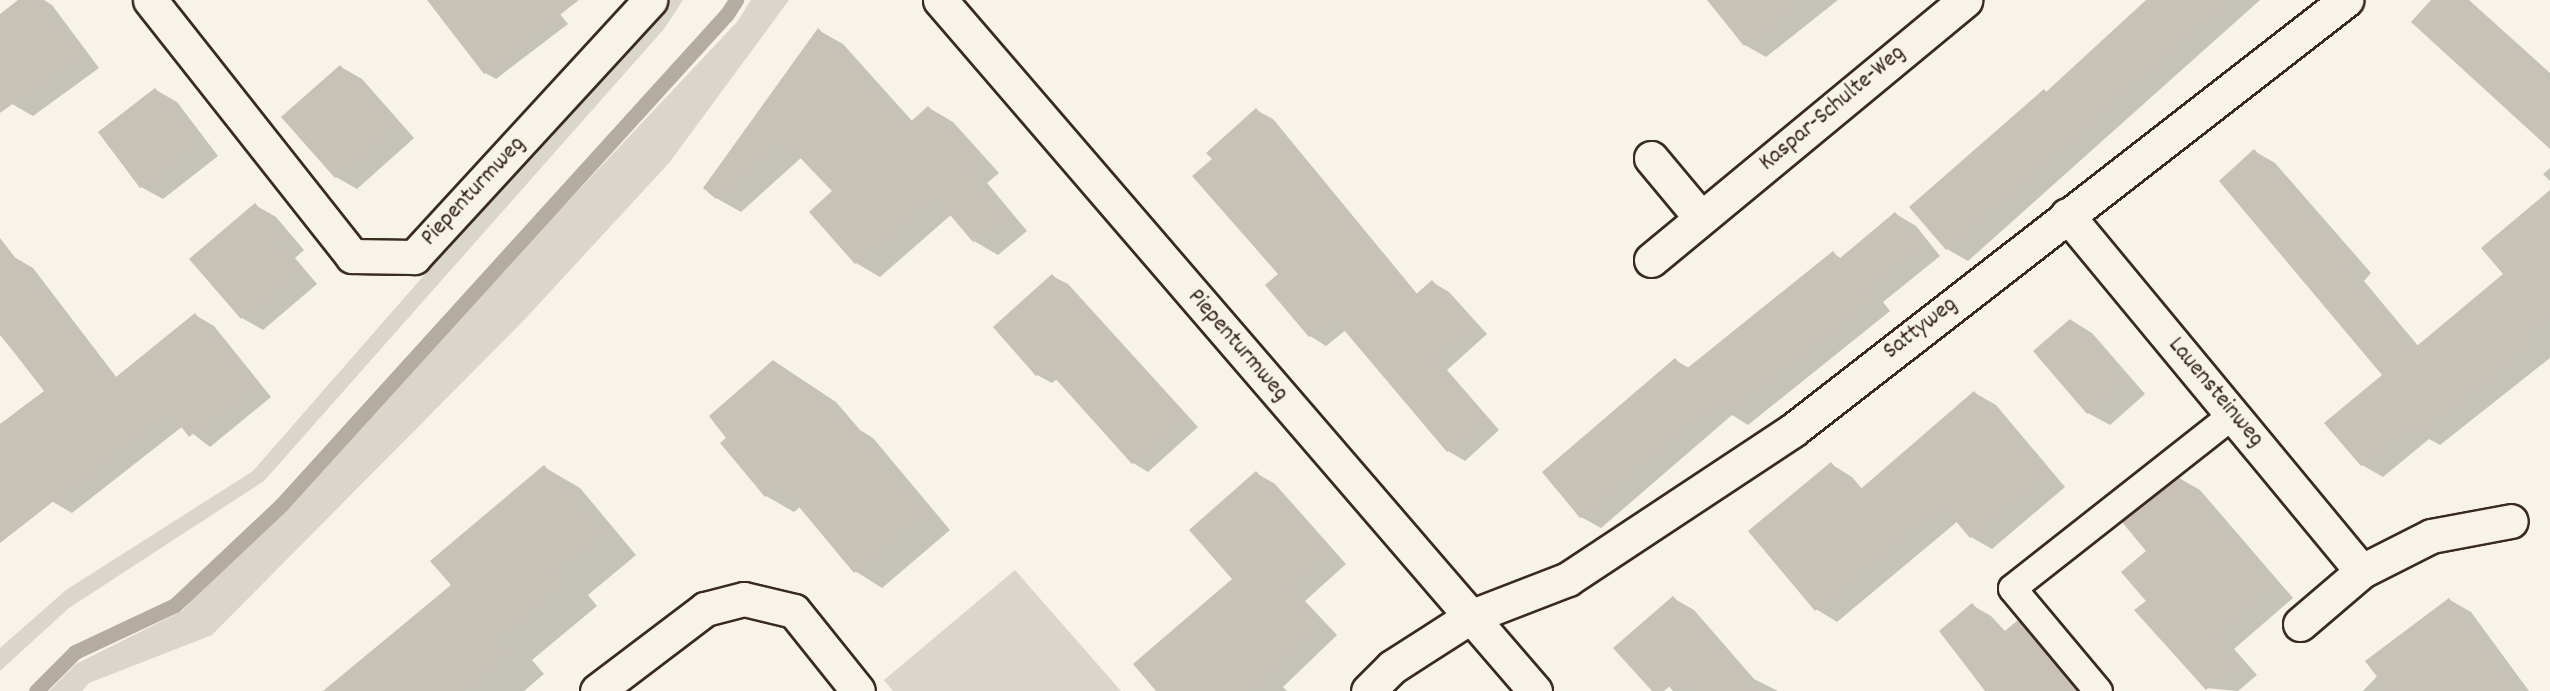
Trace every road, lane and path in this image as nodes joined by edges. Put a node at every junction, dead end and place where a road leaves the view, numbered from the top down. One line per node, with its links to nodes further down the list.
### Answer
1 (150, 0): 2 (street, Piepenturmweg)
2 (650, 0)
3 (940, 0): 13 (street, Piepenturmweg)
4 (1965, 0): 8 (street, Kaspar-Schulte-Weg)
5 (2346, 0): 7 (street, Sattyweg)
6 (1651, 158): 8 (street)
7 (2067, 215): 10 (street, Lauensteinweg); 13 (street, Sattyweg)
8 (1701, 218): 9 (street, Kaspar-Schulte-Weg)
9 (1651, 260)
10 (2233, 414): 12 (street, Lauensteinweg); 19 (lane)
11 (2511, 521): 12 (street)
12 (2362, 570): 14 (street)
13 (1470, 617): 17 (street, Sattyweg); 18 (street, Piepenturmweg)
14 (2300, 624)
15 (597, 691): 16 (street)
16 (858, 691)
17 (1368, 691)
18 (1535, 691)
19 (2098, 691)

